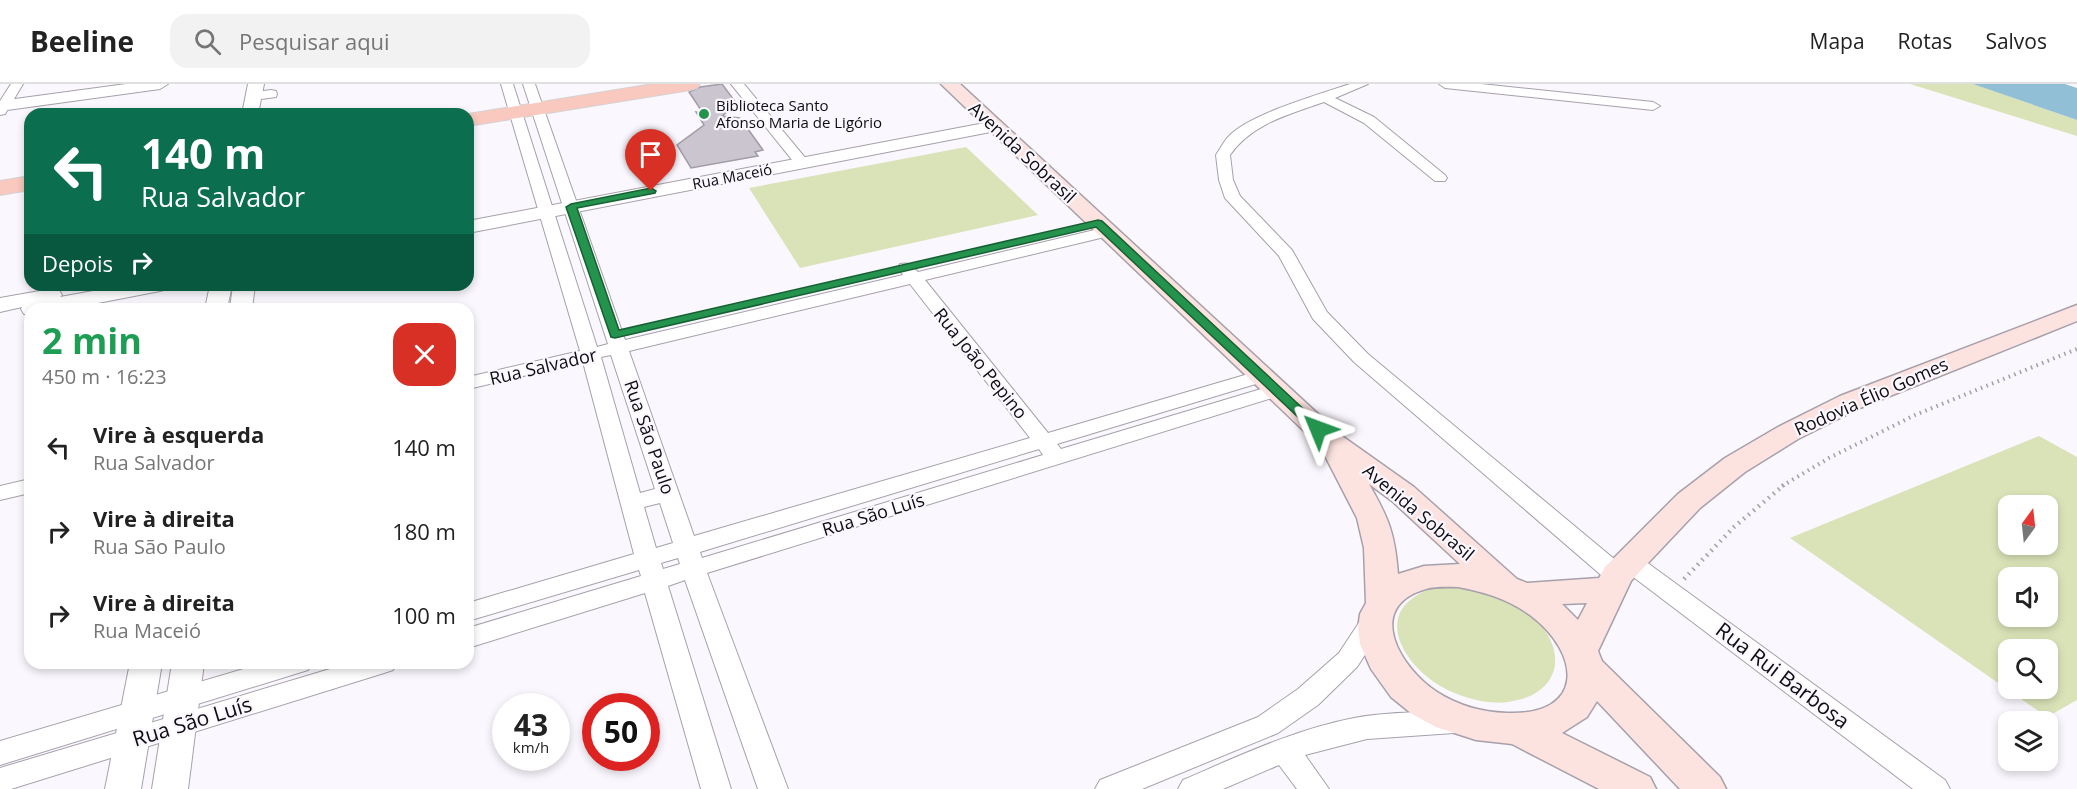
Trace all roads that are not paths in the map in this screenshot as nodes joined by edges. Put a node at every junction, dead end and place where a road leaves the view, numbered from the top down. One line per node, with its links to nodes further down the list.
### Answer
1 (17, 84): 16 (street)
2 (126, 84): 13 (street)
3 (160, 84): 13 (street)
4 (507, 84): 15 (street, Rua São Paulo)
5 (657, 84): 15 (main road)
6 (690, 84): 15 (main road)
7 (737, 84): 25 (street)
8 (950, 84): 22 (main road, Avenida Sobrasil)
9 (1362, 84): 14 (street, Rua Rui Barbosa)
10 (1445, 84): 17 (street)
11 (272, 89): 12 (street); 19 (street)
12 (255, 90): 18 (street)
13 (91, 91): 16 (street)
14 (1324, 97): 28 (street); 69 (street, Rua Rui Barbosa)
15 (527, 103): 20 (main road); 21 (main road); 23 (street, Rua São Paulo); 24 (street, Rua São Paulo)
16 (2, 105)
17 (1653, 106)
18 (251, 108)
19 (269, 108)
20 (474, 112)
21 (474, 118)
22 (992, 123): 25 (street, Rua Maceió); 37 (main road, Avenida Sobrasil)
23 (547, 136): 24 (street); 26 (street, Rua São Paulo)
24 (525, 140): 27 (street, Rua São Paulo)
25 (799, 159): 33 (street, Rua Maceió)
26 (557, 166): 27 (street); 33 (street, Rua São Paulo)
27 (533, 171): 34 (street, Rua São Paulo)
28 (1440, 178)
29 (24, 184): 30 (main road)
30 (0, 188)
31 (24, 191): 32 (main road)
32 (0, 195)
33 (569, 202): 34 (street, Rua Maceió); 38 (street, Rua São Paulo)
34 (543, 207): 35 (street, Rua Maceió); 36 (street, Rua Maceió); 39 (street, Rua São Paulo)
35 (474, 215)
36 (474, 224)
37 (1103, 227): 40 (street, Rua Salvador); 53 (main road, Avenida Sobrasil)
38 (582, 238): 39 (street); 41 (street, Rua São Paulo)
39 (555, 244): 44 (street, Rua São Paulo)
40 (909, 273): 50 (street, Rua Salvador); 57 (street, Rua João Pepino)
41 (600, 290): 44 (street); 50 (street, Rua São Paulo)
42 (87, 291): 46 (street)
43 (95, 291): 45 (street)
44 (572, 296): 51 (street, Rua São Paulo)
45 (52, 303)
46 (0, 305)
47 (24, 310): 49 (street)
48 (2077, 312): 69 (main road, Rodovia Élio Gomes)
49 (0, 315)
50 (617, 341): 51 (street, Rua Salvador); 54 (street, Rua São Paulo)
51 (588, 348): 52 (street, Rua Salvador); 55 (street, Rua São Paulo)
52 (474, 376)
53 (1270, 383): 56 (main road, Avenida Sobrasil); 57 (street, Rua São Luís)
54 (642, 414): 55 (street); 62 (street, Rua São Paulo)
55 (609, 423): 63 (street, Rua São Paulo)
56 (1332, 442): 71 (main road, Avenida Sobrasil); 73 (main road, Avenida Sobrasil)
57 (1050, 449): 64 (street, Rua São Luís); 65 (street, Rua São Luís)
58 (24, 472): 59 (street)
59 (0, 478)
60 (24, 487): 61 (street)
61 (0, 493)
62 (669, 493): 63 (street); 66 (street, Rua São Paulo)
63 (632, 503): 67 (street, Rua São Paulo)
64 (826, 504): 65 (street); 66 (street, Rua São Luís)
65 (838, 525): 68 (street, Rua São Luís)
66 (687, 546): 67 (street, Rua São Luís); 68 (street, Rua São Paulo)
67 (647, 557): 70 (street, Rua São Paulo); 72 (street, Rua São Luís)
68 (694, 570): 70 (street, Rua São Luís); 90 (street, Rua São Paulo)
69 (1619, 576): 71 (main road); 75 (main road, Rodovia Élio Gomes); 96 (street, Rua Rui Barbosa)
70 (654, 582): 74 (street, Rua São Luís); 89 (street, Rua São Paulo)
71 (1514, 590): 73 (main road); 75 (main road)
72 (474, 610)
73 (1379, 610): 81 (main road); 91 (street)
74 (474, 636)
75 (1583, 658): 83 (main road); 95 (main road)
76 (145, 669): 82 (street)
77 (187, 669): 80 (street)
78 (284, 669): 80 (street, Rua São Luís)
79 (357, 669): 80 (street, Rua São Luís)
80 (180, 711): 82 (street, Rua São Luís); 88 (street)
81 (1464, 722): 83 (main road); 84 (street)
82 (134, 726): 85 (street, Rua São Luís); 86 (street, Rua São Luís); 87 (street)
83 (1518, 729): 94 (main road)
84 (1284, 749): 92 (street); 93 (street)
85 (0, 753)
86 (0, 780)
87 (123, 789)
88 (170, 789)
89 (716, 789)
90 (773, 789)
91 (1110, 789)
92 (1193, 789)
93 (1314, 789)
94 (1636, 789)
95 (1706, 789)
96 (1935, 789)

